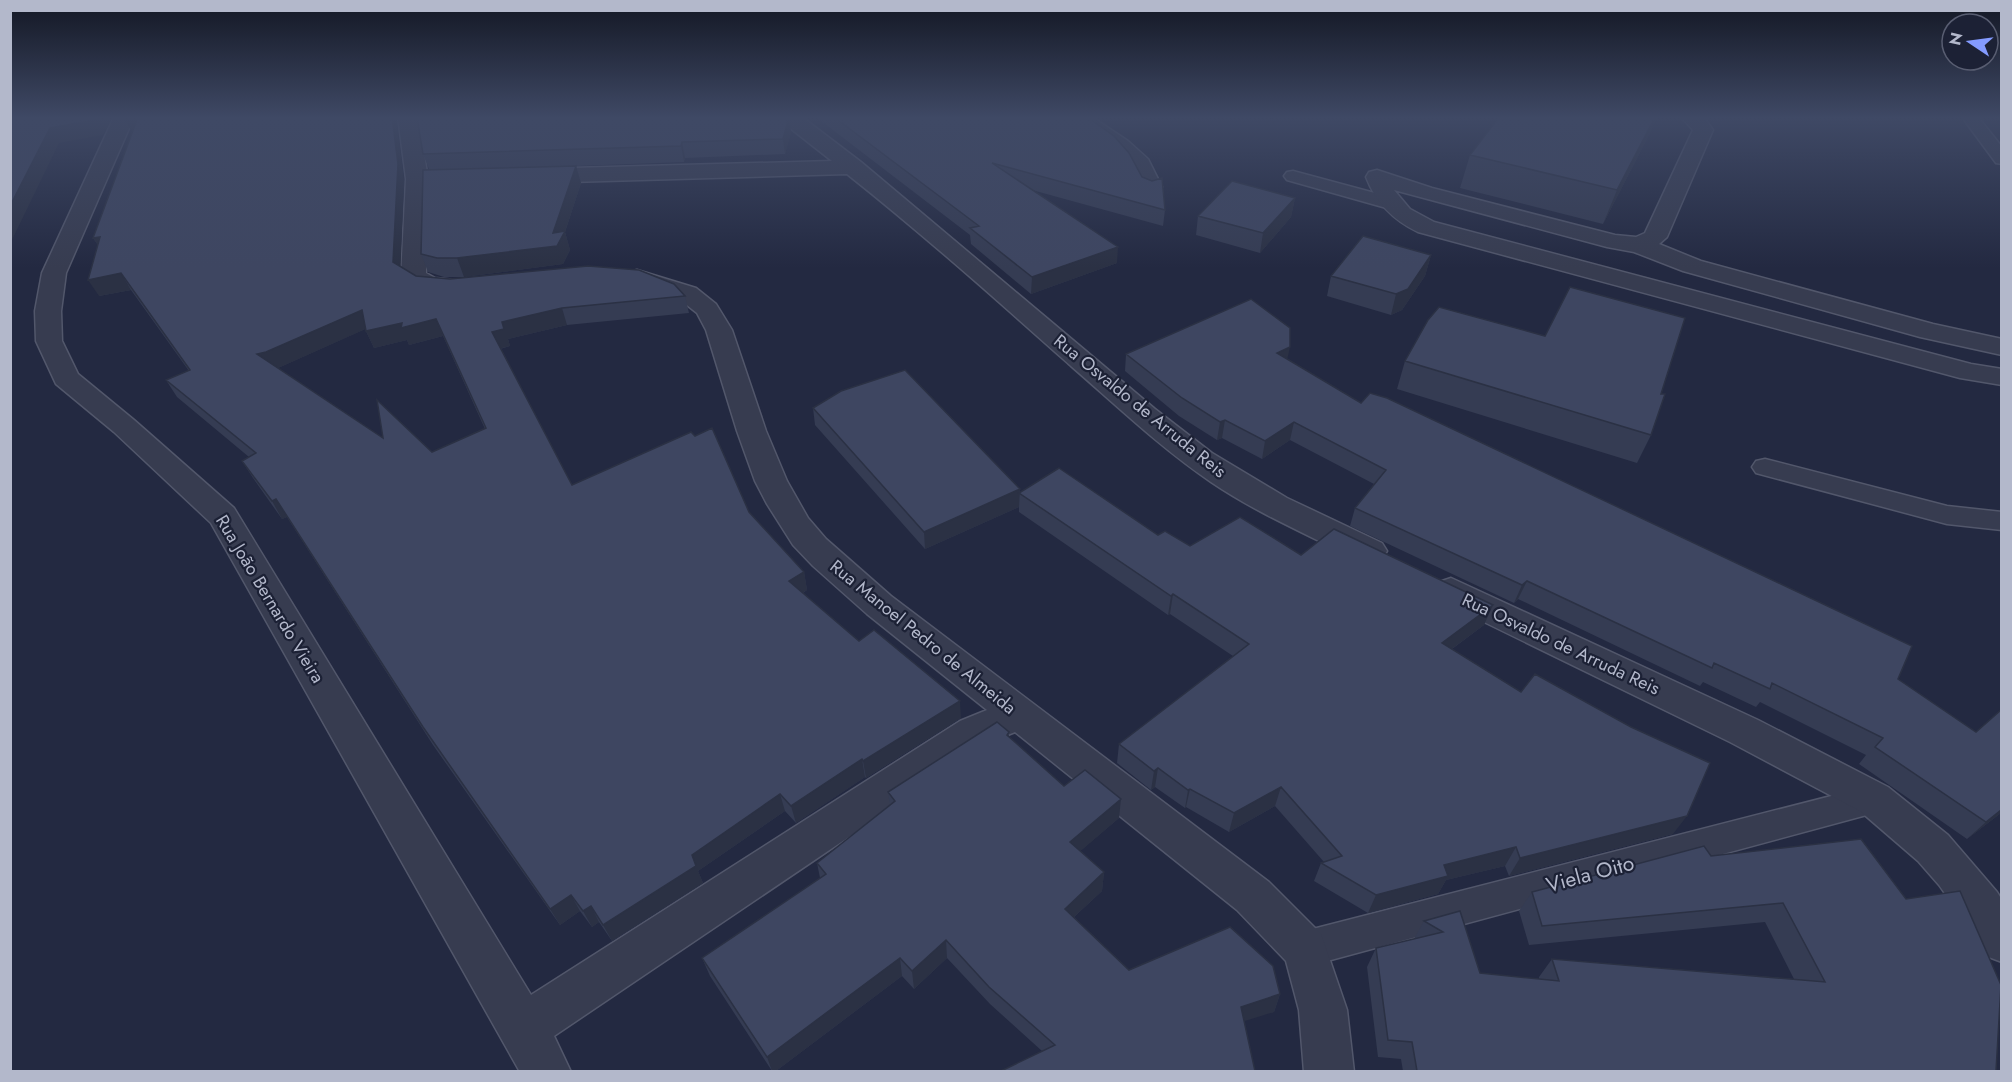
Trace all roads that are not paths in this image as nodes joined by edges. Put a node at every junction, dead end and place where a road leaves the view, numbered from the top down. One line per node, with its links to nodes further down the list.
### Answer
1 (101, 167): 24 (street, Rua João Bernardo Vieira)
2 (425, 167): 13 (street)
3 (836, 167): 8 (street)
4 (853, 167): 18 (street, Rua Osvaldo de Arruda Reis)
5 (1142, 167): 9 (street)
6 (1686, 167): 11 (street)
7 (1293, 176): 10 (lane)
8 (511, 177)
9 (1151, 187)
10 (1390, 203): 11 (street); 15 (street)
11 (1639, 245): 14 (street)
12 (605, 272): 20 (street, Rua Manoel Pedro de Almeida)
13 (480, 283)
14 (2001, 347)
15 (2001, 377)
16 (1765, 467): 17 (lane)
17 (2001, 520)
18 (1395, 564)
19 (1426, 579): 21 (street, Rua Osvaldo de Arruda Reis)
20 (1019, 714): 23 (street, Rua Manoel Pedro de Almeida); 24 (street)
21 (1874, 799): 22 (street, Rua Osvaldo de Arruda Reis); 23 (lane, Viela Oito)
22 (2001, 941)
23 (1305, 949): 26 (street, Rua Manoel Pedro de Almeida)
24 (524, 1028): 25 (street, Rua João Bernardo Vieira)
25 (547, 1071)
26 (1329, 1071)

